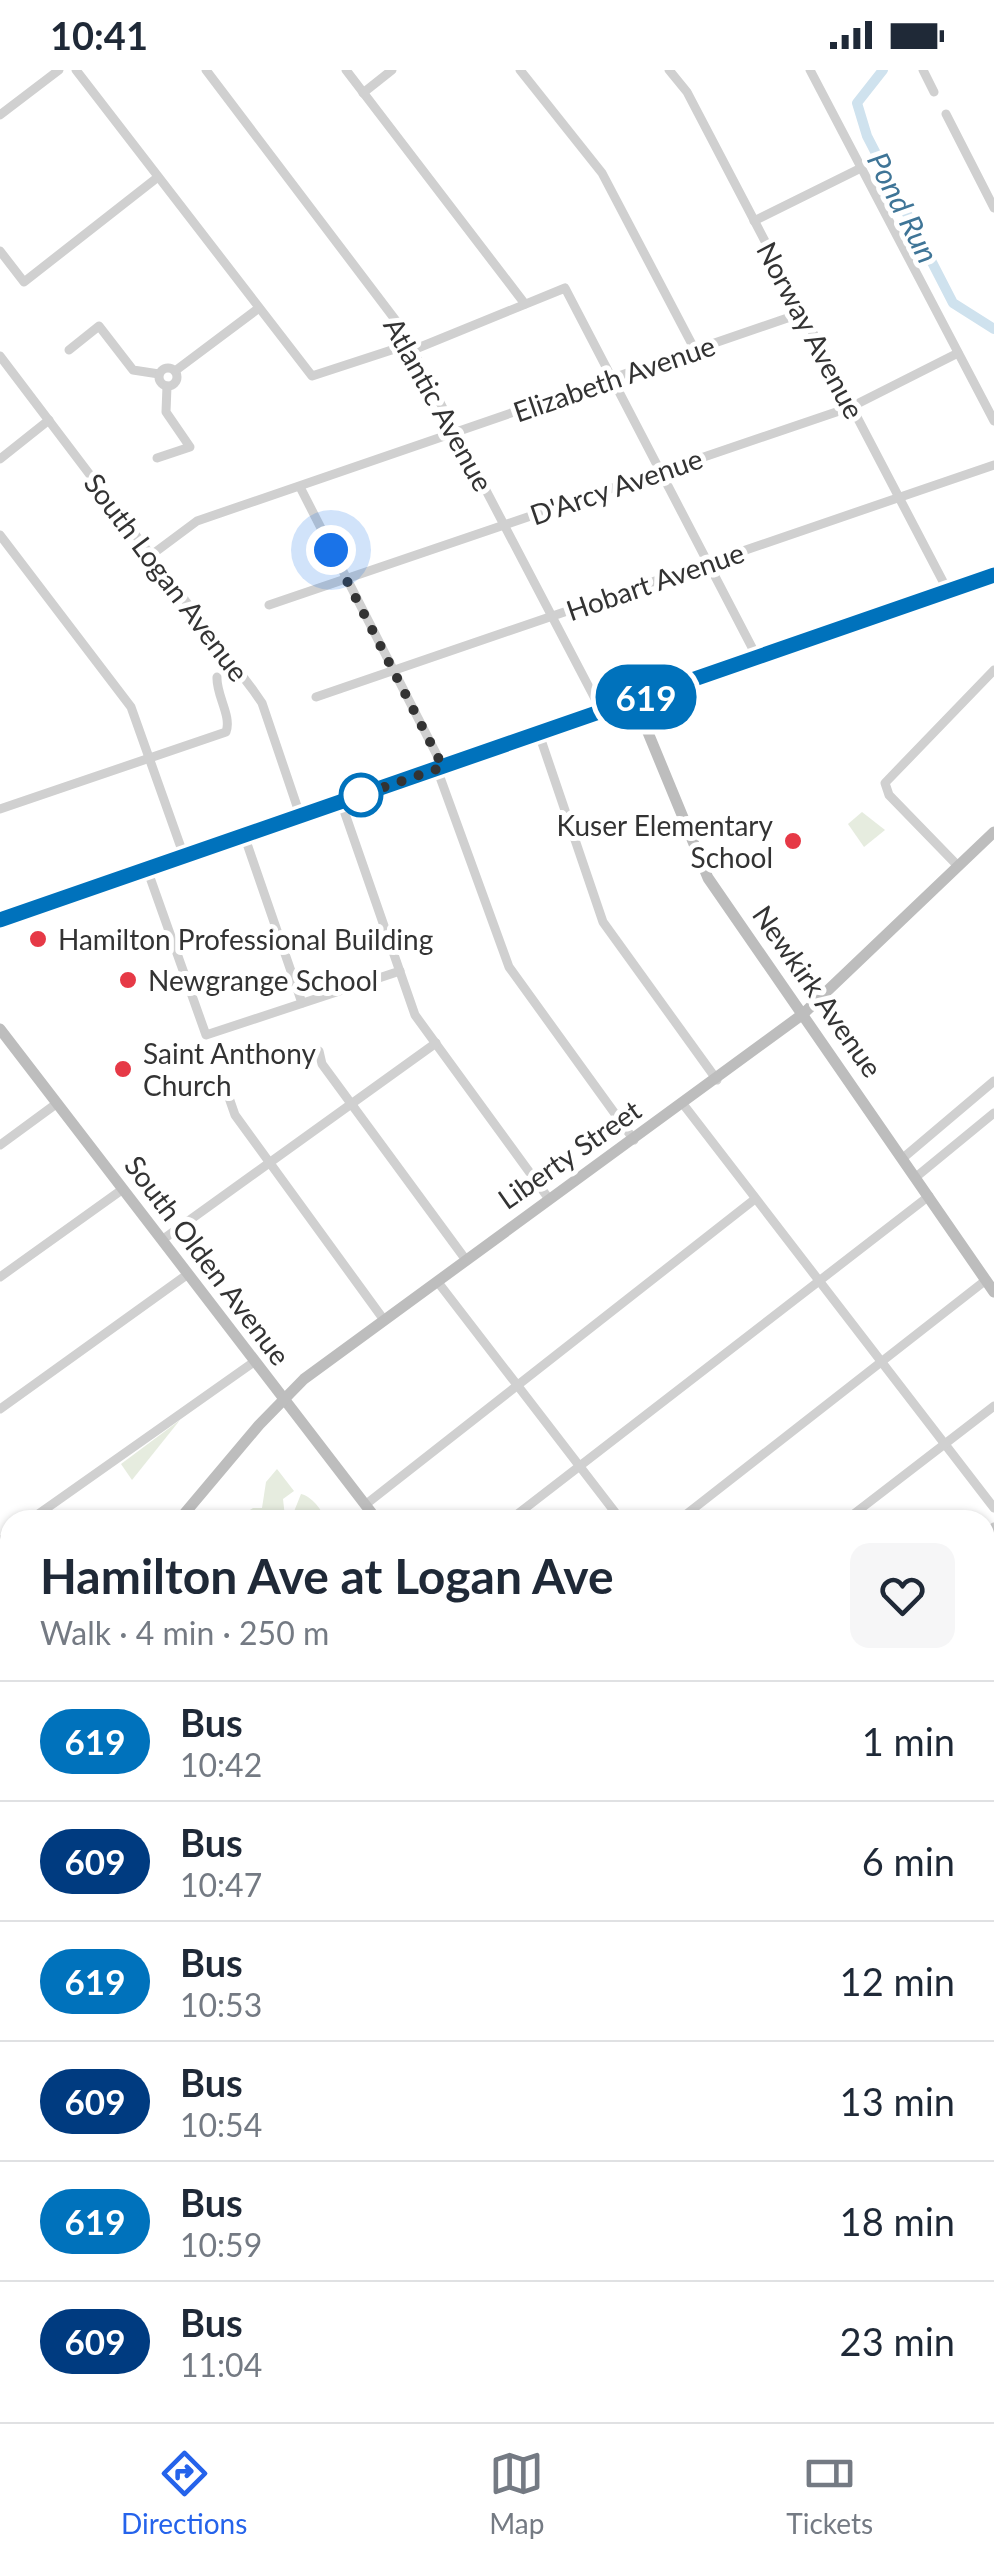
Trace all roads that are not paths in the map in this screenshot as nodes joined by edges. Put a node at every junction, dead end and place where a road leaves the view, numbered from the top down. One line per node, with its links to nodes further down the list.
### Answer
1 (60, 70): 13 (street)
2 (76, 70): 15 (street)
3 (206, 70): 23 (street, Atlantic Avenue)
4 (346, 70): 11 (street)
5 (392, 70): 11 (street)
6 (520, 70): 25 (street)
7 (669, 70): 18 (street, Norway Avenue)
8 (810, 70): 14 (street)
9 (923, 70): 10 (street)
10 (934, 92)
11 (364, 93): 20 (street)
12 (946, 114): 16 (street)
13 (0, 115)
14 (861, 168): 18 (street); 26 (street)
15 (158, 177): 19 (street); 21 (street)
16 (991, 193): 17 (street)
17 (994, 208)
18 (754, 221): 22 (street, Norway Avenue)
19 (0, 251)
20 (525, 304): 23 (street); 30 (street)
21 (259, 308): 23 (street); 28 (street)
22 (802, 312): 25 (street, Elizabeth Avenue); 32 (street, Norway Avenue)
23 (411, 347): 35 (street, Atlantic Avenue)
24 (69, 350): 29 (street)
25 (695, 350): 30 (street, Elizabeth Avenue)
26 (958, 353): 32 (street, D'Arcy Avenue); 34 (street)
27 (0, 356): 33 (street, South Logan Avenue)
28 (176, 372): 29 (street); 31 (street)
29 (159, 374): 31 (street)
30 (612, 378): 35 (street, Elizabeth Avenue); 39 (street)
31 (167, 386): 36 (street)
32 (851, 406): 39 (street, D'Arcy Avenue); 41 (street, Norway Avenue)
33 (48, 420): 37 (street); 44 (street, South Logan Avenue)
34 (994, 420)
35 (456, 432): 40 (street, Elizabeth Avenue); 42 (street, Atlantic Avenue)
36 (156, 458)
37 (0, 459)
38 (994, 465): 41 (street, Hobart Avenue)
39 (660, 472): 42 (street, D'Arcy Avenue); 45 (street)
40 (300, 487): 44 (street, Elizabeth Avenue); 47 (street)
41 (899, 498): 45 (street, Hobart Avenue); 48 (street, Norway Avenue)
42 (504, 524): 47 (street, D'Arcy Avenue); 50 (street, Atlantic Avenue)
43 (0, 535): 59 (street)
44 (150, 556): 64 (street, South Logan Avenue)
45 (708, 563): 50 (street, Hobart Avenue); 51 (street)
46 (994, 576): 48 (street)
47 (345, 578): 49 (street, D'Arcy Avenue); 52 (street)
48 (948, 592): 51 (street)
49 (269, 605)
50 (552, 616): 52 (street, Hobart Avenue); 57 (street, Atlantic Avenue)
51 (758, 659): 56 (street)
52 (394, 670): 55 (street, Hobart Avenue); 60 (street)
53 (994, 670): 68 (street)
54 (217, 677): 59 (street, South Logan Avenue)
55 (316, 697)
56 (635, 701): 57 (street); 73 (street, Newkirk Avenue)
57 (602, 712): 58 (street)
58 (538, 734): 60 (street); 77 (street)
59 (150, 757): 63 (street); 67 (street)
60 (440, 768): 62 (street); 84 (street)
61 (0, 795): 63 (street)
62 (341, 802): 64 (street); 71 (street)
63 (2, 809)
64 (300, 815): 66 (street)
65 (994, 832): 68 (street, Liberty Street)
66 (244, 835): 67 (street); 72 (street)
67 (184, 856): 69 (street)
68 (958, 866): 73 (street, Liberty Street)
69 (147, 869): 70 (street); 72 (street)
70 (0, 920)
71 (400, 970): 72 (street); 75 (street)
72 (302, 1003)
73 (803, 1014): 77 (street, Liberty Street); 86 (street, Newkirk Avenue)
74 (0, 1029): 81 (street, South Olden Avenue)
75 (436, 1043): 80 (street); 92 (street)
76 (319, 1051): 80 (street)
77 (717, 1080): 82 (street, Liberty Street)
78 (994, 1081): 86 (street)
79 (227, 1092): 87 (street)
80 (352, 1103): 87 (street); 94 (street)
81 (56, 1104): 85 (street); 89 (street, South Olden Avenue)
82 (683, 1104): 84 (street, Liberty Street); 91 (street)
83 (994, 1113): 88 (street)
84 (634, 1140): 92 (street, Liberty Street)
85 (0, 1144)
86 (903, 1158): 88 (street, Newkirk Avenue)
87 (270, 1162): 93 (street); 100 (street)
88 (916, 1177): 90 (street, Newkirk Avenue)
89 (123, 1189): 93 (street, South Olden Avenue); 96 (street)
90 (929, 1196): 97 (street); 99 (street, Newkirk Avenue)
91 (755, 1198): 97 (street); 103 (street)
92 (549, 1199): 94 (street, Liberty Street)
93 (162, 1240): 95 (street, South Olden Avenue)
94 (466, 1260): 98 (street, Liberty Street)
95 (188, 1274): 101 (street, South Olden Avenue); 106 (street)
96 (0, 1277)
97 (820, 1280): 102 (street); 108 (street)
98 (437, 1281): 100 (street, Liberty Street); 103 (street)
99 (990, 1286): 102 (street)
100 (384, 1320): 104 (street, Liberty Street)
101 (254, 1362): 104 (street, South Olden Avenue); 111 (street)
102 (881, 1362): 107 (street); 116 (street)
103 (516, 1384): 108 (street); 109 (street)
104 (283, 1399): 109 (street, South Olden Avenue); 112 (street, Liberty Street)
105 (994, 1406): 107 (street)
106 (0, 1408)
107 (945, 1445): 110 (street); 117 (street)
108 (579, 1467): 114 (street); 115 (street)
109 (365, 1505): 113 (street, South Olden Avenue)
110 (994, 1508)
111 (44, 1510)
112 (188, 1510)
113 (369, 1510)
114 (523, 1510)
115 (613, 1510)
116 (691, 1510)
117 (859, 1510)

